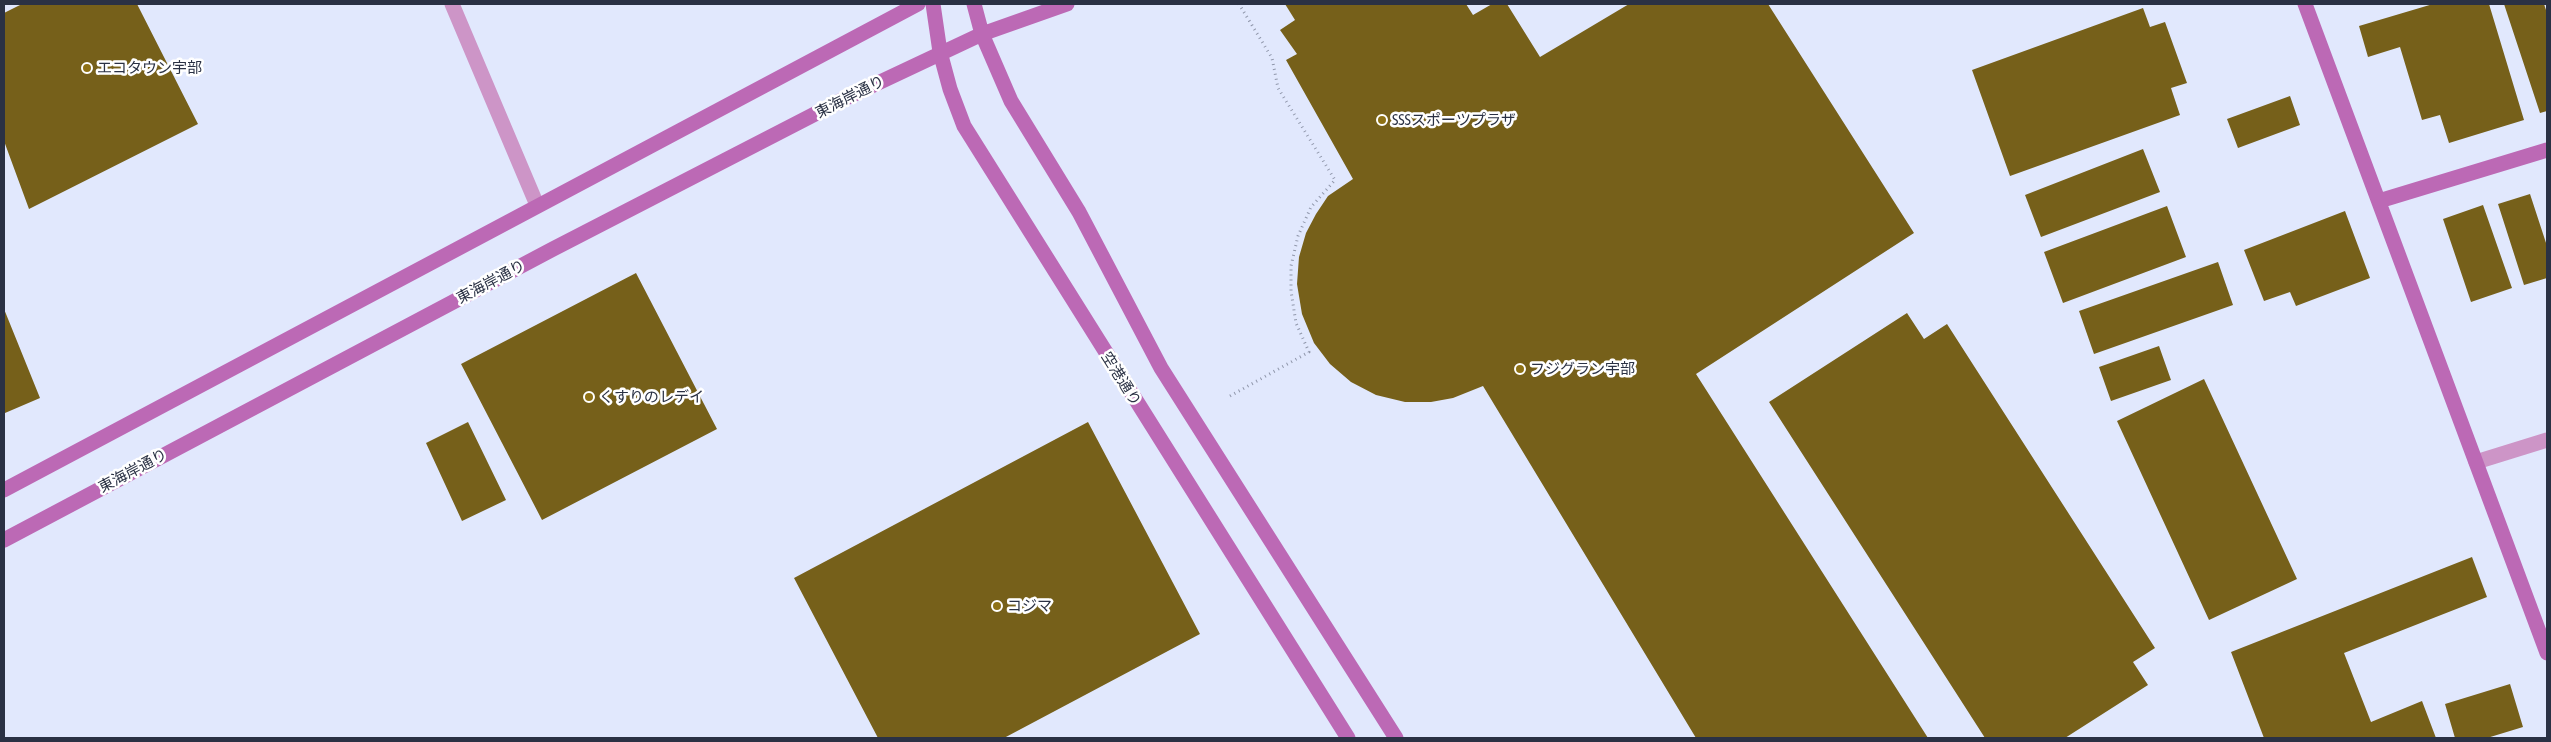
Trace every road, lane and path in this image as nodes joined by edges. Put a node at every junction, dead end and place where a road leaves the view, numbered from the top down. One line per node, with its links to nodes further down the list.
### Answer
1 (452, 4): 12 (street)
2 (918, 4): 12 (street)
3 (933, 4): 9 (street, 空港通り)
4 (974, 4): 8 (street)
5 (1067, 4): 8 (street, 東海岸通り)
6 (1239, 4): 13 (path)
7 (2305, 4): 11 (street)
8 (982, 34): 9 (street, 東海岸通り); 20 (street)
9 (940, 52): 17 (street, 東海岸通り); 19 (street, 空港通り)
10 (2547, 150): 11 (street)
11 (2379, 201): 15 (street)
12 (537, 205): 16 (street)
13 (1230, 396)
14 (2547, 440): 15 (street)
15 (2476, 462): 18 (street)
16 (4, 490)
17 (4, 540)
18 (2547, 653)
19 (1348, 738)
20 (1396, 738)

